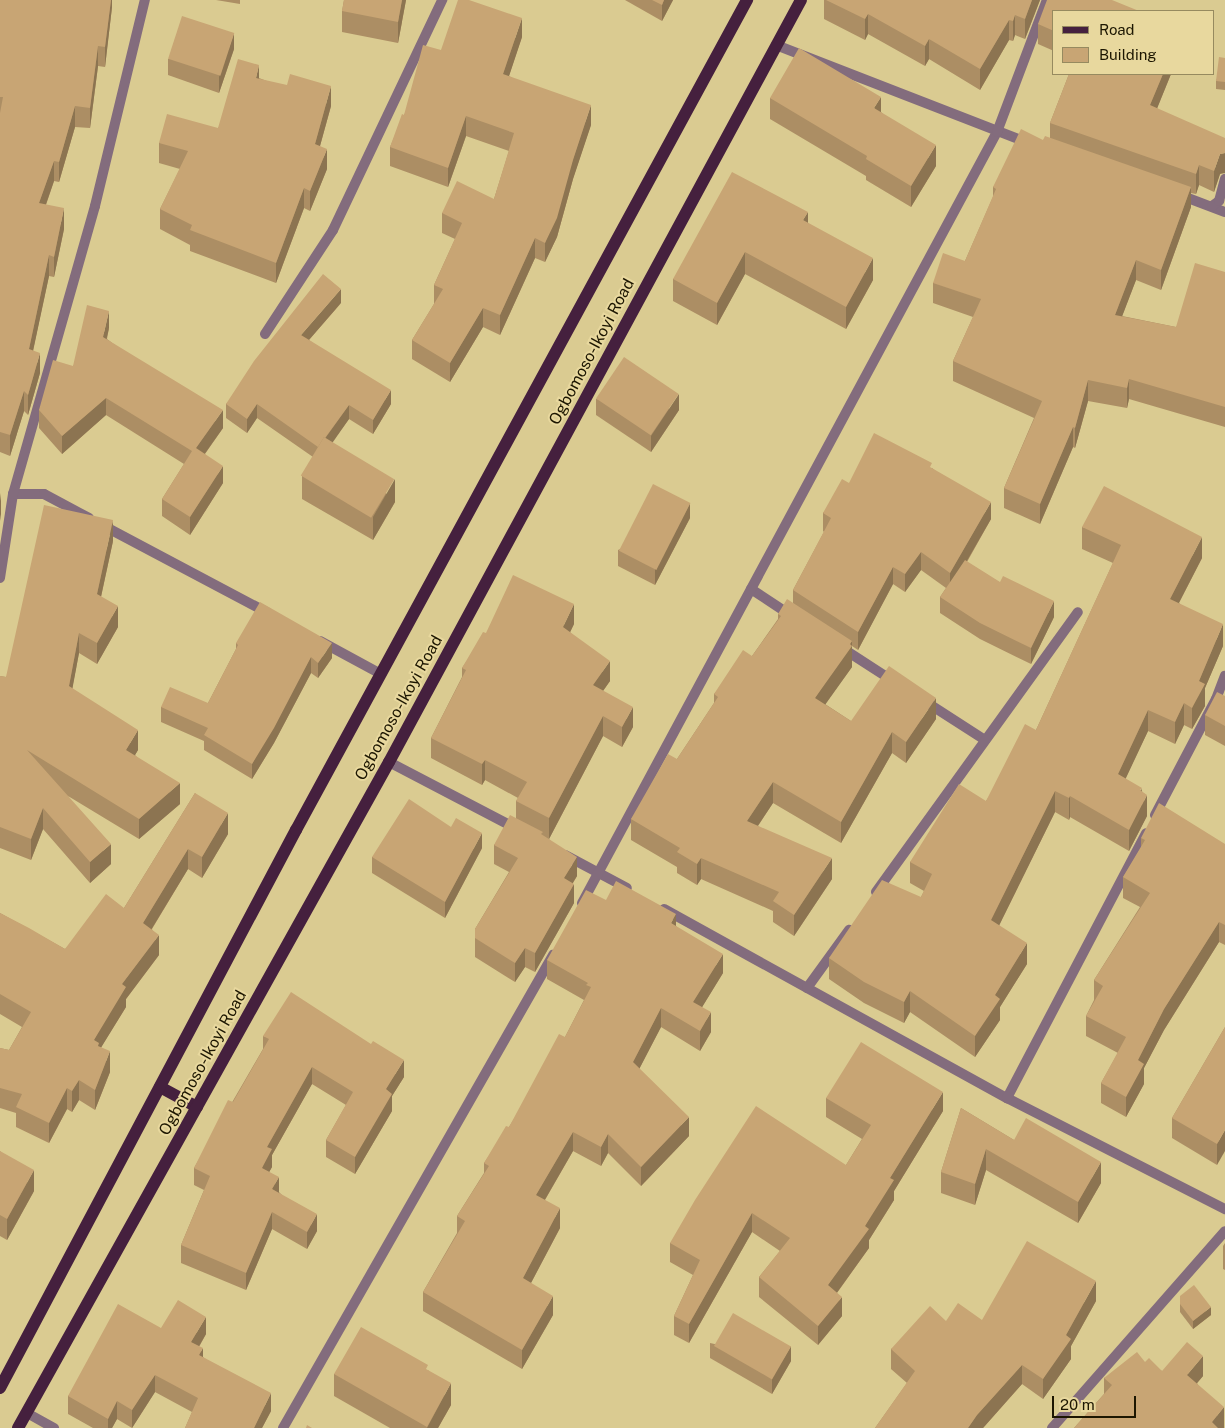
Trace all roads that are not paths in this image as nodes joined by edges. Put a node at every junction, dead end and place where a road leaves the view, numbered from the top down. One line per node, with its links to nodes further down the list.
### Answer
1 (146, 0): 14 (street)
2 (442, 0): 13 (street)
3 (747, 0): 22 (main road, Ogbomoso-Ikoyi Road)
4 (801, 0): 6 (main road, Ogbomoso-Ikoyi Road)
5 (1046, 0): 7 (street)
6 (776, 45): 7 (street); 27 (main road, Ogbomoso-Ikoyi Road)
7 (997, 132): 8 (street); 16 (street)
8 (1044, 148)
9 (1225, 179): 11 (street)
10 (1165, 190): 11 (street)
11 (1212, 206): 12 (street)
12 (1225, 212)
13 (265, 334)
14 (13, 494): 15 (street); 18 (street)
15 (0, 578)
16 (751, 589): 19 (street); 30 (street)
17 (1078, 612): 26 (street)
18 (277, 618)
19 (800, 621)
20 (312, 637): 22 (street)
21 (834, 642): 24 (street)
22 (381, 674): 38 (main road, Ogbomoso-Ikoyi Road)
23 (1225, 676): 39 (street)
24 (899, 684)
25 (915, 695): 26 (street)
26 (986, 740): 32 (street)
27 (390, 762): 28 (street); 40 (main road, Ogbomoso-Ikoyi Road)
28 (529, 836)
29 (556, 849): 30 (street)
30 (599, 872): 31 (street); 34 (street)
31 (634, 892)
32 (870, 900)
33 (651, 901): 37 (street)
34 (575, 916)
35 (853, 924): 37 (street)
36 (560, 942): 47 (street)
37 (807, 988): 39 (street)
38 (160, 1087): 40 (main road); 43 (main road, Ogbomoso-Ikoyi Road)
39 (1007, 1098): 41 (street)
40 (197, 1107): 44 (main road, Ogbomoso-Ikoyi Road)
41 (1225, 1210)
42 (1225, 1231): 48 (street)
43 (0, 1388)
44 (27, 1413): 45 (main road, Ogbomoso-Ikoyi Road); 46 (street)
45 (18, 1428)
46 (54, 1428)
47 (283, 1428)
48 (1052, 1428)

